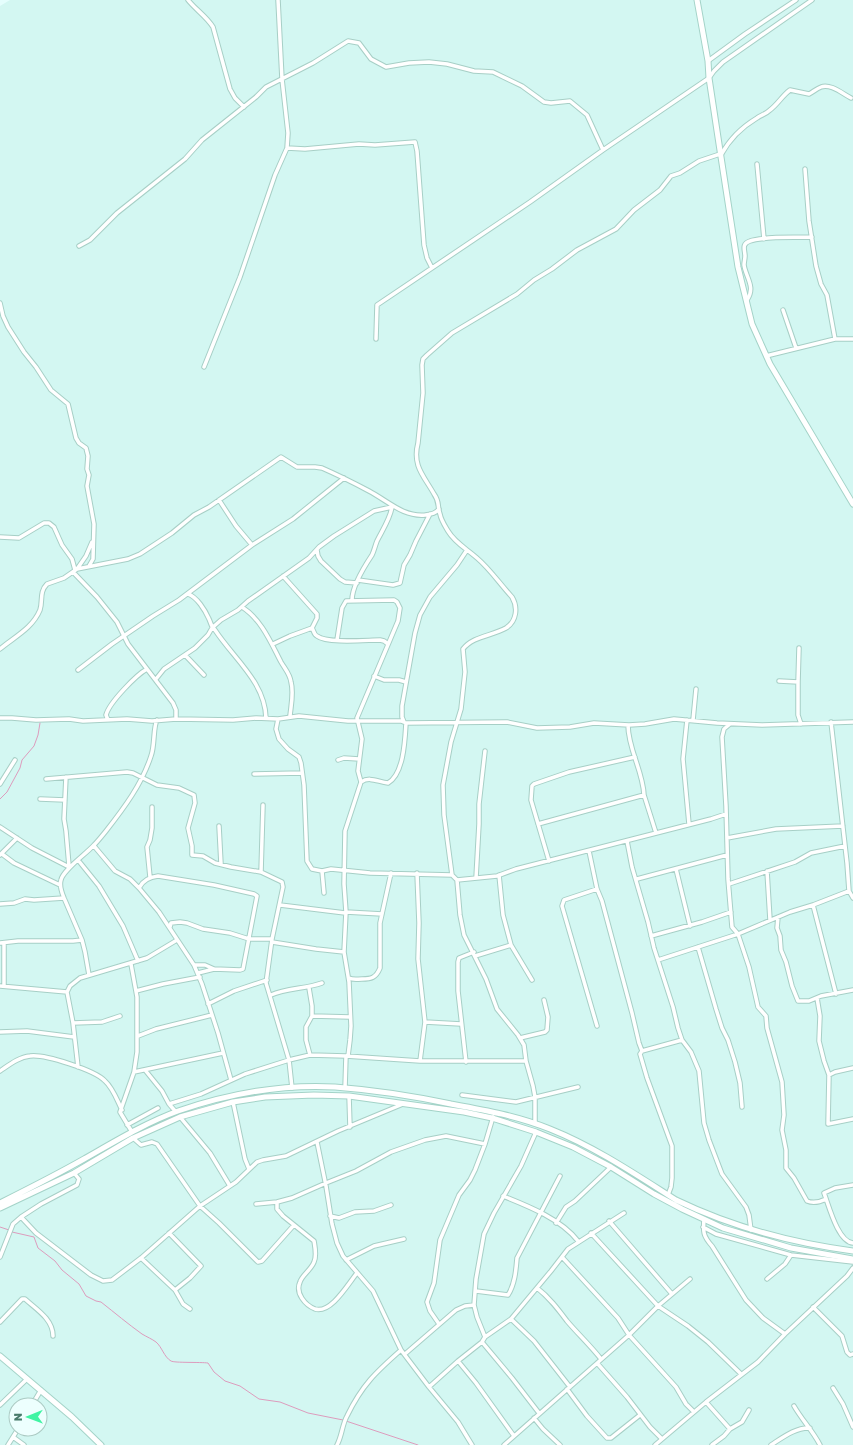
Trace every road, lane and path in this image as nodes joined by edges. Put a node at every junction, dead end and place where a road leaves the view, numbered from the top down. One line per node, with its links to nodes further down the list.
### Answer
1 (188, 0): 12 (street)
2 (278, 0): 10 (street)
3 (697, 0): 8 (main road)
4 (796, 0): 6 (street)
5 (812, 0): 7 (street)
6 (746, 34): 7 (street); 8 (street)
7 (752, 42): 9 (street)
8 (708, 61): 9 (main road)
9 (709, 78): 13 (main road); 16 (street)
10 (282, 79): 12 (street); 15 (street); 16 (street)
11 (851, 98): 14 (street)
12 (244, 107): 22 (street)
13 (719, 144): 14 (street); 17 (main road)
14 (727, 144): 17 (street)
15 (287, 148): 23 (street); 32 (street)
16 (603, 150): 23 (street)
17 (720, 155): 24 (main road); 37 (street)
18 (757, 164): 21 (street)
19 (805, 170): 20 (street)
20 (812, 237): 21 (street); 28 (street)
21 (764, 239): 24 (street)
22 (79, 246)
23 (432, 268): 27 (street)
24 (746, 302): 31 (main road)
25 (0, 303): 40 (street)
26 (783, 310): 30 (street)
27 (376, 339)
28 (836, 339): 29 (street); 30 (street)
29 (853, 339)
30 (796, 348): 31 (street)
31 (766, 356): 35 (main road)
32 (204, 367)
33 (344, 478): 34 (street); 36 (street); 41 (street)
34 (219, 500): 41 (street); 47 (street)
35 (853, 504)
36 (392, 507): 38 (street); 42 (street); 51 (street)
37 (438, 512): 38 (street); 43 (street)
38 (430, 514): 51 (street)
39 (0, 537): 49 (street)
40 (93, 539): 46 (street); 49 (street)
41 (252, 545): 52 (street)
42 (317, 550): 44 (street); 45 (street)
43 (467, 550): 70 (street); 84 (street)
44 (313, 554): 45 (street); 50 (street)
45 (318, 556): 51 (street)
46 (93, 559): 47 (street); 48 (street)
47 (99, 564): 48 (street)
48 (89, 566): 49 (street)
49 (75, 570): 57 (street); 62 (street)
50 (283, 576): 54 (street); 55 (street)
51 (358, 582): 53 (street)
52 (188, 594): 56 (street); 57 (street)
53 (352, 600): 58 (street); 60 (street)
54 (242, 607): 56 (street); 59 (street)
55 (312, 628): 58 (street); 59 (street)
56 (214, 629): 63 (street); 75 (street)
57 (125, 636): 64 (street); 65 (street)
58 (337, 640): 60 (street)
59 (273, 644): 73 (street)
60 (388, 644): 67 (street)
61 (799, 648): 71 (street)
62 (0, 649)
63 (186, 655): 66 (street); 68 (street)
64 (147, 668): 68 (street); 78 (street)
65 (78, 670)
66 (204, 675)
67 (374, 676): 70 (street); 79 (street)
68 (156, 679): 76 (street)
69 (778, 681): 71 (street)
70 (406, 682): 83 (street)
71 (798, 682): 88 (street)
72 (696, 689): 81 (street)
73 (290, 716): 77 (street); 79 (street)
74 (0, 718): 78 (street)
75 (266, 718): 76 (street); 77 (street)
76 (176, 719): 82 (street)
77 (278, 719): 96 (street)
78 (108, 720): 82 (street)
79 (357, 720): 83 (street); 92 (street)
80 (687, 720): 81 (street); 89 (street); 109 (street)
81 (693, 720): 87 (street)
82 (156, 722): 98 (street)
83 (405, 722): 84 (street); 100 (street)
84 (457, 722): 89 (street); 135 (street)
85 (831, 722): 86 (street); 88 (street); 111 (street)
86 (853, 722)
87 (730, 724): 88 (street); 107 (street)
88 (801, 724)
89 (628, 725): 91 (street)
90 (486, 751): 138 (street)
91 (634, 757): 102 (street); 108 (street)
92 (359, 759): 94 (street); 100 (street)
93 (16, 760): 101 (street)
94 (338, 760)
95 (254, 774): 96 (street)
96 (302, 774): 129 (street)
97 (66, 776): 98 (street); 99 (street); 104 (street)
98 (144, 778): 117 (street); 126 (street)
99 (46, 779)
100 (361, 782): 130 (street)
101 (0, 784)
102 (644, 795): 108 (street); 113 (street)
103 (40, 799): 104 (street)
104 (65, 800): 127 (street)
105 (263, 805): 132 (street)
106 (152, 807): 137 (street)
107 (726, 814): 109 (street); 115 (street)
108 (538, 824): 123 (street)
109 (689, 824): 113 (street)
110 (219, 826): 126 (street)
111 (843, 826): 115 (street); 118 (street)
112 (0, 827): 114 (street)
113 (656, 833): 116 (street)
114 (17, 838): 120 (street); 127 (street)
115 (727, 838): 121 (street)
116 (627, 841): 119 (street); 139 (street)
117 (94, 846): 122 (street); 143 (street)
118 (845, 846): 125 (street); 131 (street)
119 (589, 851): 123 (street); 144 (street)
120 (1, 855): 142 (street)
121 (727, 855): 128 (street); 141 (street)
122 (78, 860): 127 (street); 171 (street)
123 (549, 861): 136 (street)
124 (853, 862): 125 (street)
125 (847, 863): 145 (street)
126 (221, 864): 132 (street)
127 (70, 867): 142 (street)
128 (676, 869): 139 (street); 157 (street)
129 (322, 871): 130 (street); 146 (street)
130 (345, 871): 133 (street); 153 (street)
131 (767, 871): 141 (street); 156 (street)
132 (261, 872): 150 (street)
133 (391, 873): 134 (street); 154 (street)
134 (417, 873): 135 (street); 195 (street)
135 (452, 875): 140 (street)
136 (499, 875): 138 (street); 166 (street)
137 (150, 877): 143 (street); 161 (street)
138 (476, 878): 140 (street)
139 (637, 879): 160 (street)
140 (457, 880): 169 (street)
141 (729, 884): 152 (street)
142 (60, 885): 147 (street)
143 (139, 888): 158 (street)
144 (597, 889): 198 (street); 204 (street)
145 (849, 891): 148 (street); 151 (street)
146 (324, 893)
147 (64, 898): 149 (street); 162 (street)
148 (853, 898)
149 (0, 904)
150 (280, 905): 153 (street); 164 (street)
151 (813, 905): 155 (street); 186 (street)
152 (731, 912): 157 (street); 159 (street)
153 (346, 913): 154 (street); 168 (street)
154 (382, 914): 178 (street)
155 (778, 917): 156 (street); 188 (street)
156 (770, 920): 159 (street)
157 (690, 926): 160 (street)
158 (170, 927): 161 (street); 163 (street)
159 (738, 934): 167 (street); 253 (street)
160 (651, 936): 170 (street)
161 (249, 939): 164 (street); 174 (street)
162 (82, 940): 165 (street); 175 (street)
163 (177, 940): 171 (street); 173 (street)
164 (272, 940): 168 (street); 177 (street)
165 (2, 943): 181 (street)
166 (511, 945): 169 (street); 179 (street)
167 (698, 947): 170 (street); 228 (street)
168 (344, 952): 178 (street)
169 (474, 954): 197 (street); 202 (street)
170 (658, 960): 203 (street)
171 (138, 961): 172 (street)
172 (131, 964): 175 (street); 184 (street)
173 (194, 965): 174 (street); 176 (street)
174 (214, 969): 176 (street)
175 (89, 975): 185 (street)
176 (199, 975): 184 (street); 190 (street)
177 (266, 980): 187 (street); 190 (street)
178 (350, 980): 194 (street)
179 (532, 980)
180 (322, 983): 182 (street)
181 (2, 986): 185 (street)
182 (309, 988): 187 (street); 193 (street)
183 (853, 990): 186 (street)
184 (136, 991): 200 (street)
185 (67, 992): 196 (street)
186 (836, 994): 188 (street)
187 (271, 995): 208 (street)
188 (817, 998): 217 (street)
189 (544, 1000): 202 (street)
190 (208, 1004): 191 (street)
191 (212, 1015): 200 (street); 205 (street)
192 (120, 1016): 196 (street)
193 (312, 1016): 194 (street); 206 (street)
194 (350, 1017): 207 (street)
195 (425, 1022): 197 (street); 209 (street)
196 (73, 1023): 201 (street)
197 (461, 1024): 211 (street)
198 (597, 1026)
199 (0, 1032): 201 (street)
200 (138, 1036): 216 (street)
201 (74, 1037): 212 (street)
202 (520, 1038): 210 (street)
203 (682, 1040): 204 (street); 269 (street)
204 (642, 1051): 251 (street)
205 (223, 1053): 214 (street); 218 (street)
206 (310, 1056): 207 (street); 208 (street)
207 (347, 1056): 209 (street); 221 (street)
208 (289, 1060): 218 (street); 220 (street)
209 (420, 1061): 211 (street)
210 (526, 1061): 211 (street); 224 (street)
211 (466, 1062)
212 (78, 1067): 215 (street); 230 (street)
213 (853, 1068): 217 (street)
214 (146, 1070): 216 (street); 227 (street)
215 (0, 1071)
216 (134, 1072): 230 (street)
217 (829, 1075): 235 (street)
218 (231, 1080): 227 (street)
219 (578, 1087): 224 (street)
220 (292, 1088): 221 (main road); 231 (main road)
221 (345, 1088): 232 (main road)
222 (462, 1095): 224 (street)
223 (349, 1096): 225 (main road); 226 (main road); 238 (street)
224 (535, 1097): 236 (street)
225 (233, 1102): 233 (main road); 245 (street)
226 (406, 1103): 234 (main road); 238 (street)
227 (169, 1104): 231 (street)
228 (742, 1107)
229 (158, 1108): 237 (street)
230 (122, 1110): 237 (street)
231 (176, 1112): 239 (main road)
232 (494, 1112): 234 (street); 236 (main road)
233 (180, 1117): 241 (main road); 250 (street)
234 (492, 1118): 240 (main road); 243 (street)
235 (853, 1120)
236 (535, 1123): 251 (main road)
237 (127, 1125): 239 (street)
238 (350, 1127): 242 (street)
239 (132, 1132): 255 (main road)
240 (536, 1132): 244 (main road); 252 (street)
241 (133, 1138): 246 (main road); 258 (street)
242 (317, 1142): 245 (street); 248 (street)
243 (484, 1144): 248 (street); 297 (street)
244 (610, 1167): 264 (main road); 266 (street)
245 (249, 1169): 250 (street)
246 (74, 1173): 259 (main road); 263 (street)
247 (560, 1176): 261 (street)
248 (326, 1183): 254 (street); 262 (street)
249 (853, 1185): 253 (street)
250 (230, 1186): 258 (street)
251 (668, 1195): 269 (main road)
252 (503, 1196): 261 (street); 289 (street)
253 (826, 1199): 274 (street)
254 (277, 1202): 256 (street); 267 (street)
255 (0, 1203)
256 (256, 1204)
257 (391, 1205): 262 (street)
258 (200, 1206): 267 (street); 270 (street)
259 (0, 1208)
260 (624, 1213): 265 (street)
261 (541, 1214): 266 (street); 289 (street)
262 (330, 1216): 281 (street)
263 (21, 1217): 277 (street); 279 (street)
264 (704, 1219): 268 (street); 280 (main road)
265 (609, 1221): 271 (street); 290 (street)
266 (556, 1223): 273 (street)
267 (294, 1225): 284 (street)
268 (703, 1227): 276 (street); 298 (street)
269 (751, 1230): 275 (main road)
270 (169, 1233): 279 (street); 288 (street)
271 (592, 1234): 273 (street); 292 (street)
272 (404, 1239): 281 (street)
273 (578, 1241): 278 (street)
274 (853, 1243)
275 (853, 1251)
276 (791, 1255): 282 (street); 286 (street)
277 (0, 1257)
278 (562, 1257): 287 (street); 299 (street)
279 (141, 1258): 288 (street)
280 (853, 1259)
281 (346, 1260): 284 (street)
282 (853, 1262)
283 (853, 1268): 293 (street)
284 (357, 1273): 303 (street)
285 (690, 1279): 290 (street)
286 (767, 1279)
287 (537, 1288): 295 (street); 307 (street)
288 (174, 1290): 294 (street)
289 (476, 1291): 291 (street)
290 (672, 1294): 292 (street)
291 (474, 1305): 297 (street); 301 (street)
292 (658, 1306): 299 (street); 310 (street)
293 (813, 1307): 298 (street); 305 (street)
294 (190, 1309)
295 (511, 1319): 301 (street); 313 (street)
296 (0, 1322): 300 (street)
297 (440, 1324): 304 (street)
298 (785, 1334): 310 (street)
299 (629, 1335): 307 (street); 321 (street)
300 (53, 1336)
301 (485, 1337): 302 (street)
302 (482, 1342): 308 (street); 322 (street)
303 (402, 1350): 304 (street); 334 (street)
304 (405, 1354): 312 (street)
305 (853, 1354)
306 (0, 1356): 311 (main road)
307 (601, 1359): 309 (street)
308 (458, 1361): 312 (street); 328 (street)
309 (597, 1363): 313 (street); 323 (street)
310 (741, 1374): 317 (street)
311 (27, 1379): 315 (main road); 318 (street)
312 (428, 1387): 335 (street)
313 (568, 1388): 322 (street); 323 (street)
314 (833, 1388): 325 (street)
315 (41, 1390): 316 (street); 333 (main road)
316 (37, 1397)
317 (706, 1402): 321 (street); 327 (street)
318 (0, 1405)
319 (794, 1406): 326 (street)
320 (749, 1410): 327 (street)
321 (694, 1412): 330 (street)
322 (539, 1413): 324 (street)
323 (640, 1415): 330 (street)
324 (534, 1418): 328 (street); 337 (street)
325 (853, 1427)
326 (810, 1428): 340 (street); 341 (street)
327 (730, 1429): 339 (street)
328 (514, 1436): 336 (street)
329 (13, 1437): 331 (street); 332 (street)
330 (662, 1439): 338 (street)
331 (8, 1445)
332 (24, 1445)
333 (101, 1445)
334 (337, 1445)
335 (472, 1445)
336 (505, 1445)
337 (560, 1445)
338 (655, 1445)
339 (712, 1445)
340 (771, 1445)
341 (820, 1445)

